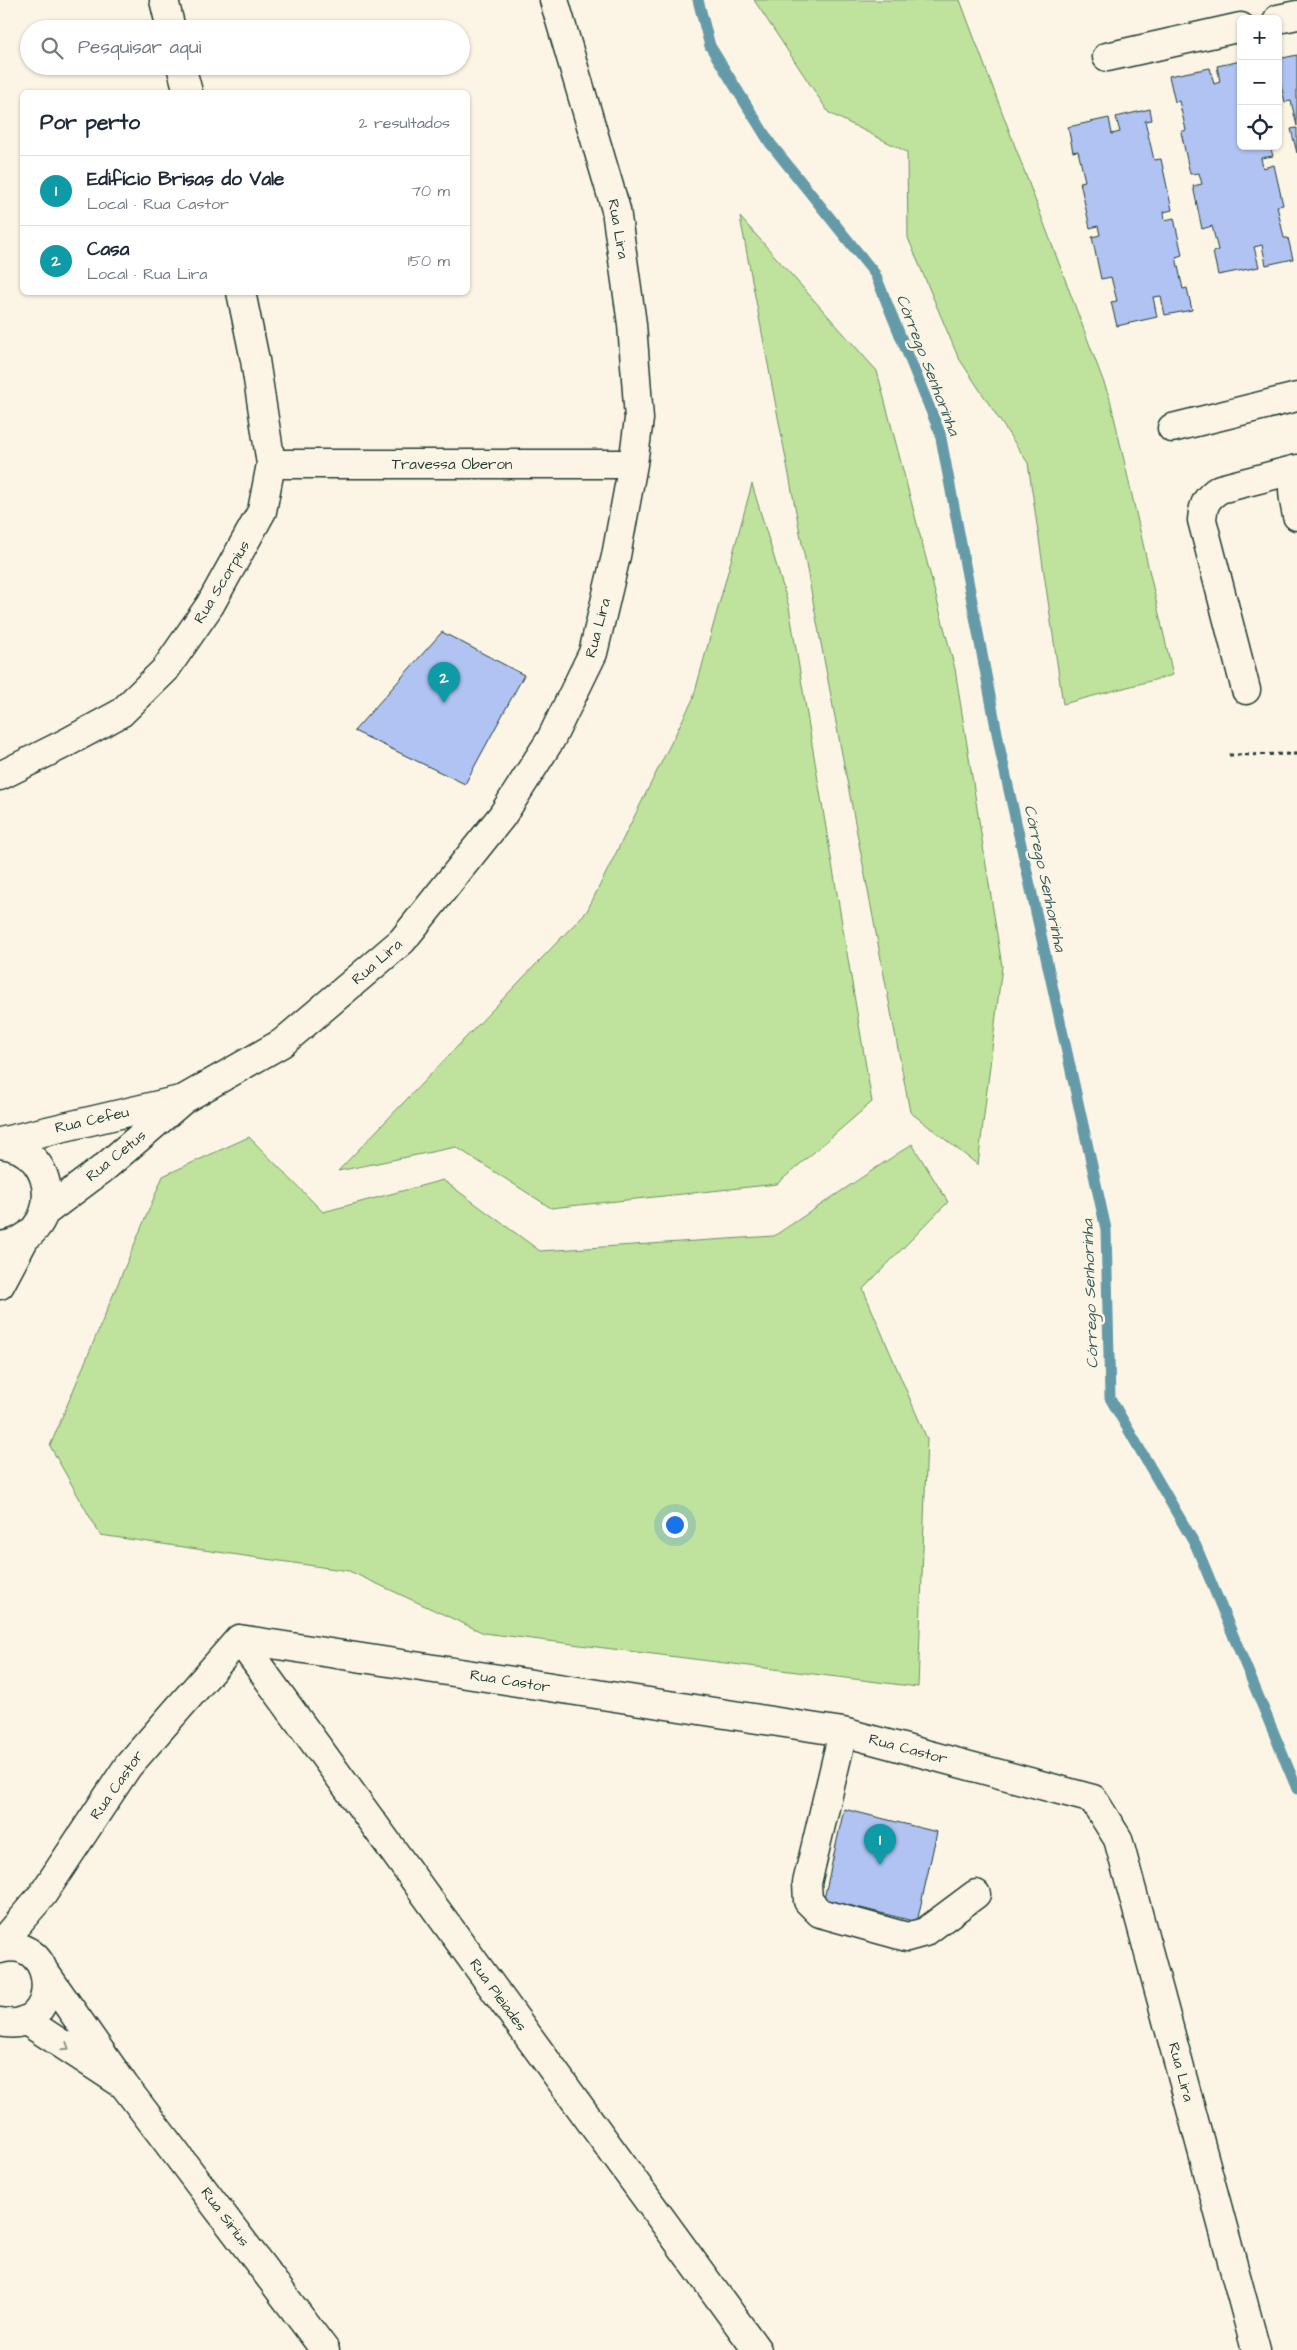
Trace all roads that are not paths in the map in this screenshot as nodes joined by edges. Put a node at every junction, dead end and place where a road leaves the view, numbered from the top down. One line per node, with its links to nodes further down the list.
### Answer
1 (164, 0): 5 (street)
2 (554, 0): 14 (street, Rua Lira)
3 (1297, 15): 4 (street)
4 (1282, 18)
5 (169, 20)
6 (1237, 28): 7 (street)
7 (1107, 57)
8 (183, 75): 9 (street)
9 (187, 90)
10 (242, 295): 13 (street, Rua Scorpius)
11 (1297, 397): 12 (street)
12 (1172, 428)
13 (271, 464): 14 (street, Travessa Oberon); 18 (street, Rua Scorpius)
14 (633, 464): 19 (street, Rua Lira)
15 (1297, 470): 16 (street); 17 (street)
16 (1297, 516)
17 (1246, 690)
18 (1, 772)
19 (184, 1099): 20 (street, Rua Cefeu); 21 (street, Rua Cetus)
20 (0, 1143): 21 (street)
21 (45, 1212): 22 (street)
22 (12, 1242): 23 (street)
23 (0, 1285)
24 (238, 1639): 25 (street, Rua Castor); 27 (street, Rua Castor); 34 (street, Rua Pleiades)
25 (843, 1732): 26 (street, Rua Castor); 28 (street)
26 (1093, 1799): 36 (street, Rua Lira)
27 (43, 1894): 29 (street, Rua Castor); 31 (street, Rua Castor)
28 (976, 1894)
29 (0, 1944)
30 (0, 1949): 31 (street)
31 (38, 1964): 32 (street, Rua Castor); 33 (street, Rua Siríus)
32 (12, 2021): 33 (street, Rua Siríus, one-way to 33)
33 (124, 2085): 35 (street, Rua Siríus)
34 (748, 2346)
35 (325, 2350)
36 (1256, 2350)

